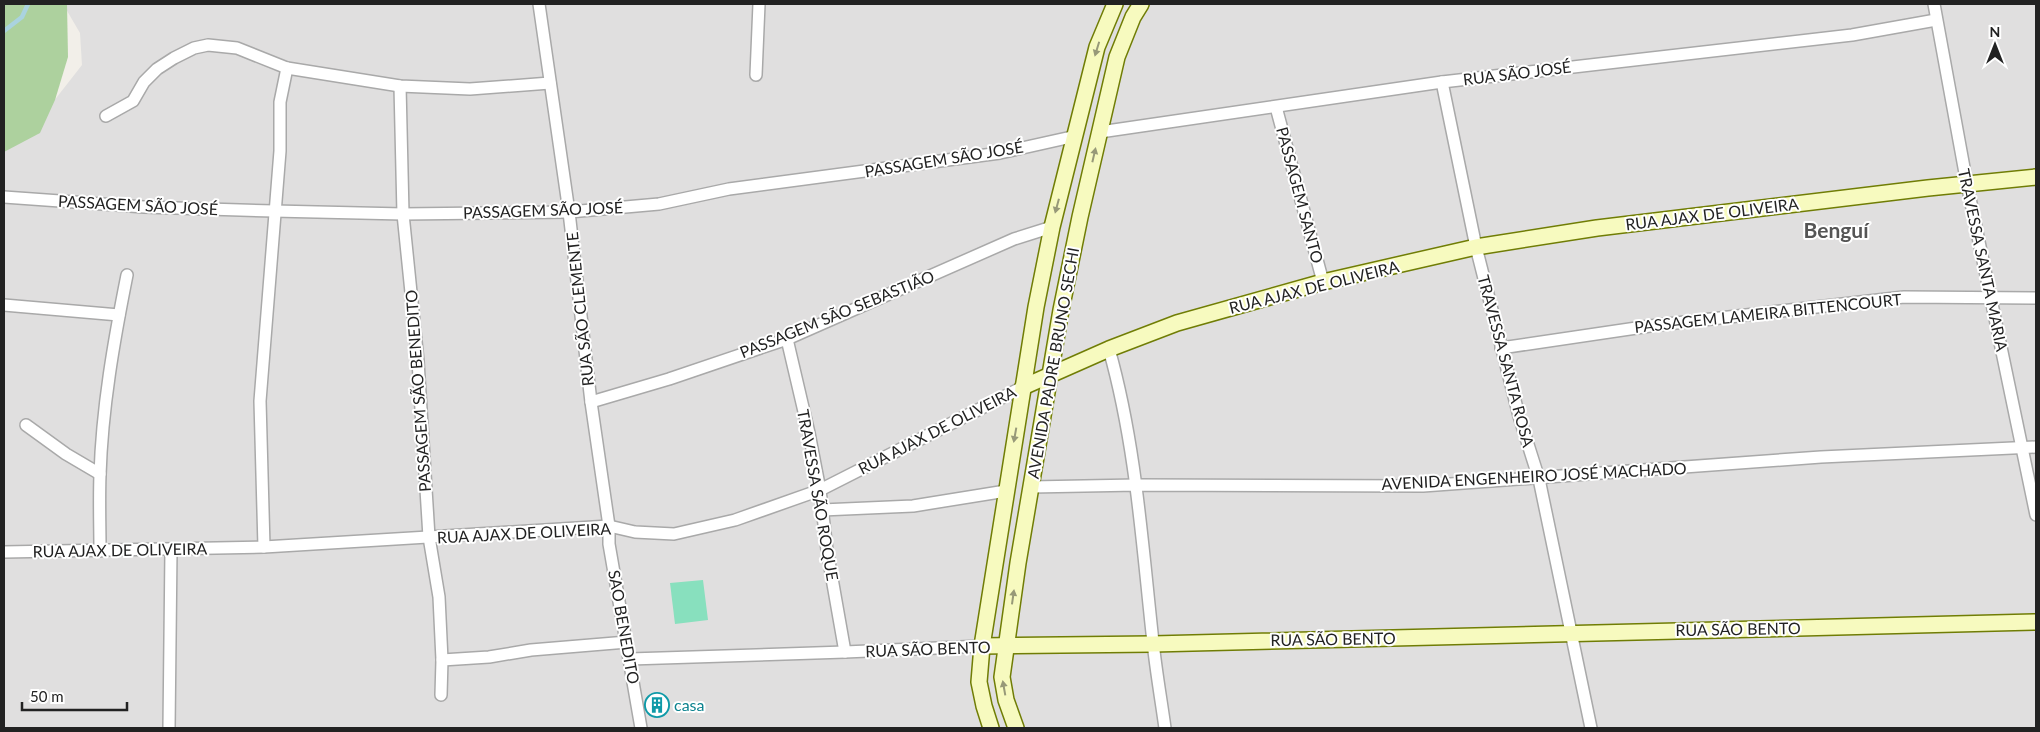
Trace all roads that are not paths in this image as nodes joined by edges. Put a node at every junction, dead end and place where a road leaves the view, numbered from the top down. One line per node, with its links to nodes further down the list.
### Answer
1 (539, 4): 10 (street, RUA SÃO CLEMENTE)
2 (759, 4): 8 (street)
3 (1115, 4): 15 (street, AVENIDA PADRE BRUNO SECHI, one-way to 15)
4 (1141, 4): 14 (street, AVENIDA PADRE BRUNO SECHI)
5 (1934, 4): 6 (street, TRAVESSA SANTA MARIA)
6 (1936, 20): 9 (street, RUA SÃO JOSÉ); 17 (street, TRAVESSA SANTA MARIA)
7 (287, 68): 11 (street); 13 (street); 19 (street)
8 (756, 74)
9 (1442, 82): 12 (street, RUA SÃO JOSÉ); 23 (street, TRAVESSA SANTA ROSA)
10 (550, 83): 11 (street); 20 (street, RUA SÃO CLEMENTE)
11 (400, 86): 21 (street, PASSAGEM SÃO BENEDITO)
12 (1276, 107): 14 (street, RUA SÃO JOSÉ); 25 (street, PASSAGEM SANTO)
13 (106, 116)
14 (1100, 132): 33 (street, AVENIDA PADRE BRUNO SECHI, one-way to 14)
15 (1076, 136): 20 (street, PASSAGEM SÃO JOSÉ); 22 (street, AVENIDA PADRE BRUNO SECHI, one-way to 22)
16 (2036, 177): 17 (street, RUA AJAX DE OLIVEIRA)
17 (1966, 184): 23 (street, RUA AJAX DE OLIVEIRA); 26 (street, TRAVESSA SANTA MARIA)
18 (4, 198): 19 (street, PASSAGEM SÃO JOSÉ)
19 (274, 211): 21 (street, PASSAGEM SÃO JOSÉ); 49 (street)
20 (570, 212): 21 (street, PASSAGEM SÃO JOSÉ); 35 (street, RUA SÃO CLEMENTE)
21 (404, 214): 48 (street, PASSAGEM SÃO BENEDITO)
22 (1052, 227): 30 (street, PASSAGEM SÃO SEBASTIÃO); 34 (street, AVENIDA PADRE BRUNO SECHI)
23 (1476, 247): 25 (street, RUA AJAX DE OLIVEIRA); 31 (street, TRAVESSA SANTA ROSA)
24 (127, 275): 29 (street)
25 (1323, 282): 32 (street, RUA AJAX DE OLIVEIRA)
26 (1990, 298): 27 (street, PASSAGEM LAMEIRA BITTENCOURT); 31 (street, PASSAGEM LAMEIRA BITTENCOURT); 37 (street, TRAVESSA SANTA MARIA)
27 (2036, 298)
28 (4, 305): 29 (street)
29 (119, 315): 39 (street)
30 (787, 339): 35 (street, PASSAGEM SÃO SEBASTIÃO); 43 (street, TRAVESSA SÃO ROQUE)
31 (1501, 348): 40 (street, TRAVESSA SANTA ROSA)
32 (1109, 349): 33 (street, RUA AJAX DE OLIVEIRA); 41 (street)
33 (1050, 375): 34 (street, RUA AJAX DE OLIVEIRA); 42 (street, AVENIDA PADRE BRUNO SECHI)
34 (1024, 387): 43 (street, RUA AJAX DE OLIVEIRA); 44 (street, AVENIDA PADRE BRUNO SECHI, one-way to 44)
35 (591, 402): 47 (street, RUA SÃO CLEMENTE)
36 (26, 426): 39 (street)
37 (2023, 447): 38 (street, AVENIDA ENGENHEIRO JOSÉ MACHADO); 40 (street, AVENIDA ENGENHEIRO JOSÉ MACHADO); 46 (street, TRAVESSA SANTA MARIA)
38 (2036, 447)
39 (100, 474): 51 (street)
40 (1539, 479): 41 (street, AVENIDA ENGENHEIRO JOSÉ MACHADO); 54 (street, TRAVESSA SANTA ROSA)
41 (1137, 485): 42 (street, AVENIDA ENGENHEIRO JOSÉ MACHADO); 56 (street)
42 (1031, 487): 58 (street, AVENIDA PADRE BRUNO SECHI, one-way to 42)
43 (820, 490): 45 (street, TRAVESSA SÃO ROQUE); 47 (street, RUA AJAX DE OLIVEIRA)
44 (1006, 491): 45 (street); 57 (street, AVENIDA PADRE BRUNO SECHI)
45 (822, 510): 59 (street, TRAVESSA SÃO ROQUE)
46 (2036, 515)
47 (609, 526): 48 (street, RUA AJAX DE OLIVEIRA); 55 (street, SAO BENEDITO)
48 (429, 537): 49 (street, RUA AJAX DE OLIVEIRA); 61 (street, PASSAGEM SÃO BENEDITO)
49 (264, 547): 50 (street, RUA AJAX DE OLIVEIRA)
50 (171, 550): 51 (street, RUA AJAX DE OLIVEIRA); 63 (street)
51 (100, 551): 52 (street, RUA AJAX DE OLIVEIRA)
52 (4, 552)
53 (2036, 622): 54 (street, RUA SÃO BENTO)
54 (1572, 633): 56 (street, RUA SÃO BENTO); 68 (street, TRAVESSA SANTA ROSA)
55 (627, 642): 60 (street, SAO BENEDITO); 61 (street)
56 (1153, 644): 58 (street, RUA SÃO BENTO); 67 (street)
57 (982, 646): 58 (street, RUA SÃO BENTO); 59 (street, RUA SÃO BENTO); 65 (street, AVENIDA PADRE BRUNO SECHI)
58 (1006, 646): 66 (street, AVENIDA PADRE BRUNO SECHI, one-way to 58)
59 (845, 652): 60 (street, RUA SÃO BENTO)
60 (630, 659): 64 (street, SAO BENEDITO)
61 (442, 660): 62 (street, PASSAGEM SÃO BENEDITO)
62 (441, 695)
63 (169, 728)
64 (641, 728)
65 (991, 728)
66 (1016, 728)
67 (1164, 728)
68 (1591, 728)

